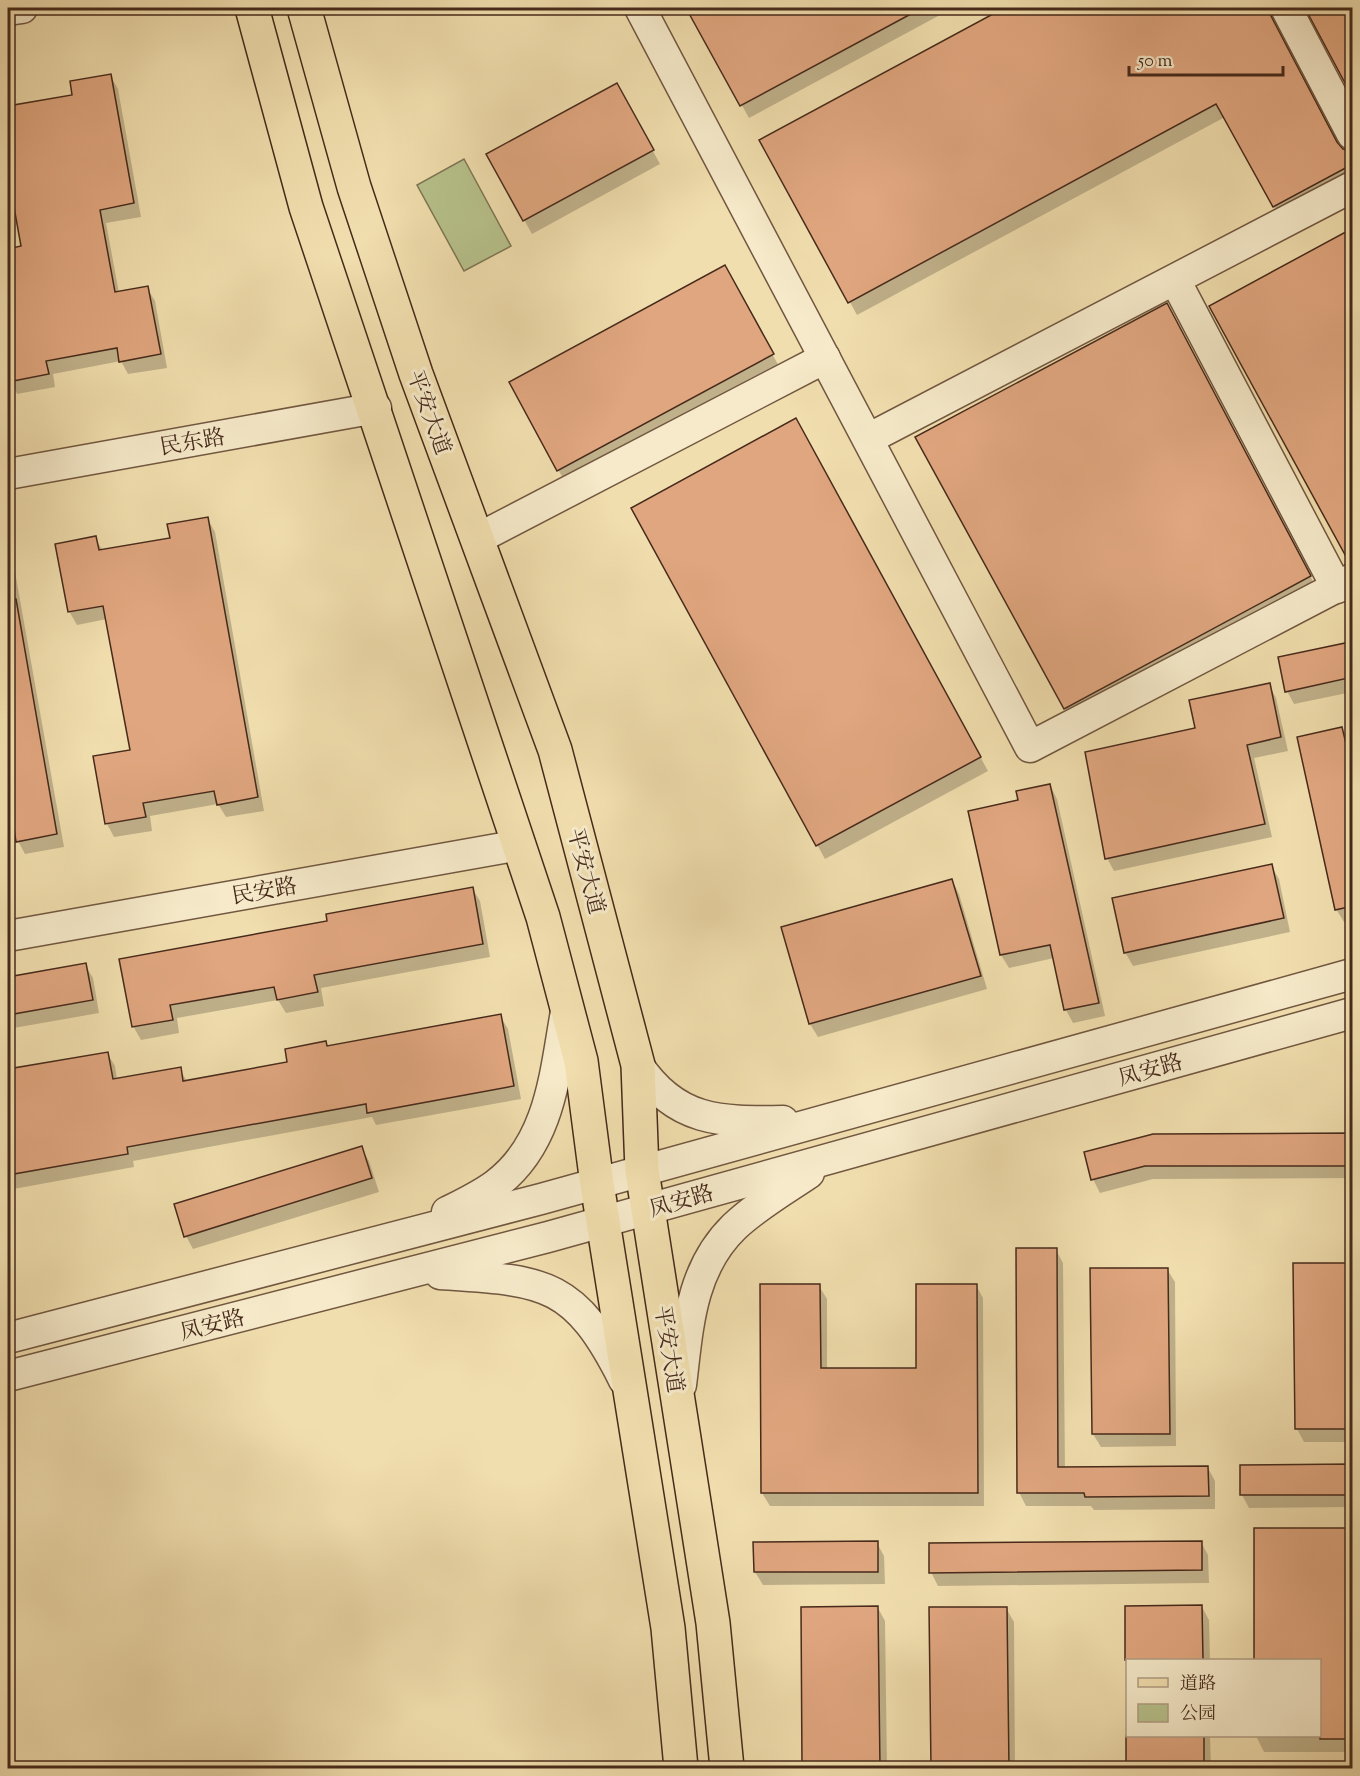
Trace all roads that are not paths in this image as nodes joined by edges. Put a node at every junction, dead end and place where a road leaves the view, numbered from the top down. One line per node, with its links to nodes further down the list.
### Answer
1 (22, 8): 6 (street)
2 (252, 8): 11 (main road, 平安大道)
3 (304, 8): 14 (main road, 平安大道)
4 (640, 8): 10 (street)
5 (1286, 8): 7 (street)
6 (8, 10)
7 (1353, 134)
8 (1353, 187): 9 (street)
9 (1174, 280): 12 (street); 15 (street)
10 (825, 358): 12 (street); 14 (street)
11 (375, 408): 13 (street, 民东路); 16 (main road, 平安大道)
12 (868, 439): 15 (street)
13 (8, 474)
14 (477, 539): 21 (main road, 平安大道)
15 (1345, 583)
16 (520, 845): 17 (street, 民安路); 19 (main road, 平安大道)
17 (8, 936)
18 (1353, 974): 22 (street, 凤安路)
19 (567, 1006): 25 (main road, 平安大道); 28 (street)
20 (1353, 1012): 23 (street, 凤安路)
21 (638, 1065): 22 (street); 24 (main road, 平安大道)
22 (828, 1119): 24 (street, 凤安路)
23 (830, 1159): 26 (street, 凤安路); 33 (street)
24 (642, 1171): 25 (street, 凤安路); 26 (main road, 平安大道)
25 (597, 1184): 27 (main road, 平安大道); 28 (street, 凤安路)
26 (648, 1209): 27 (street, 凤安路); 33 (main road, 平安大道)
27 (603, 1222): 29 (street, 凤安路); 32 (main road, 平安大道)
28 (405, 1234): 30 (street, 凤安路)
29 (414, 1272): 31 (street, 凤安路); 32 (street)
30 (8, 1338)
31 (8, 1376)
32 (630, 1391): 35 (main road, 平安大道)
33 (678, 1403): 34 (main road, 平安大道)
34 (724, 1733): 36 (main road, 平安大道); 37 (street)
35 (681, 1768)
36 (727, 1768)
37 (745, 1768)

